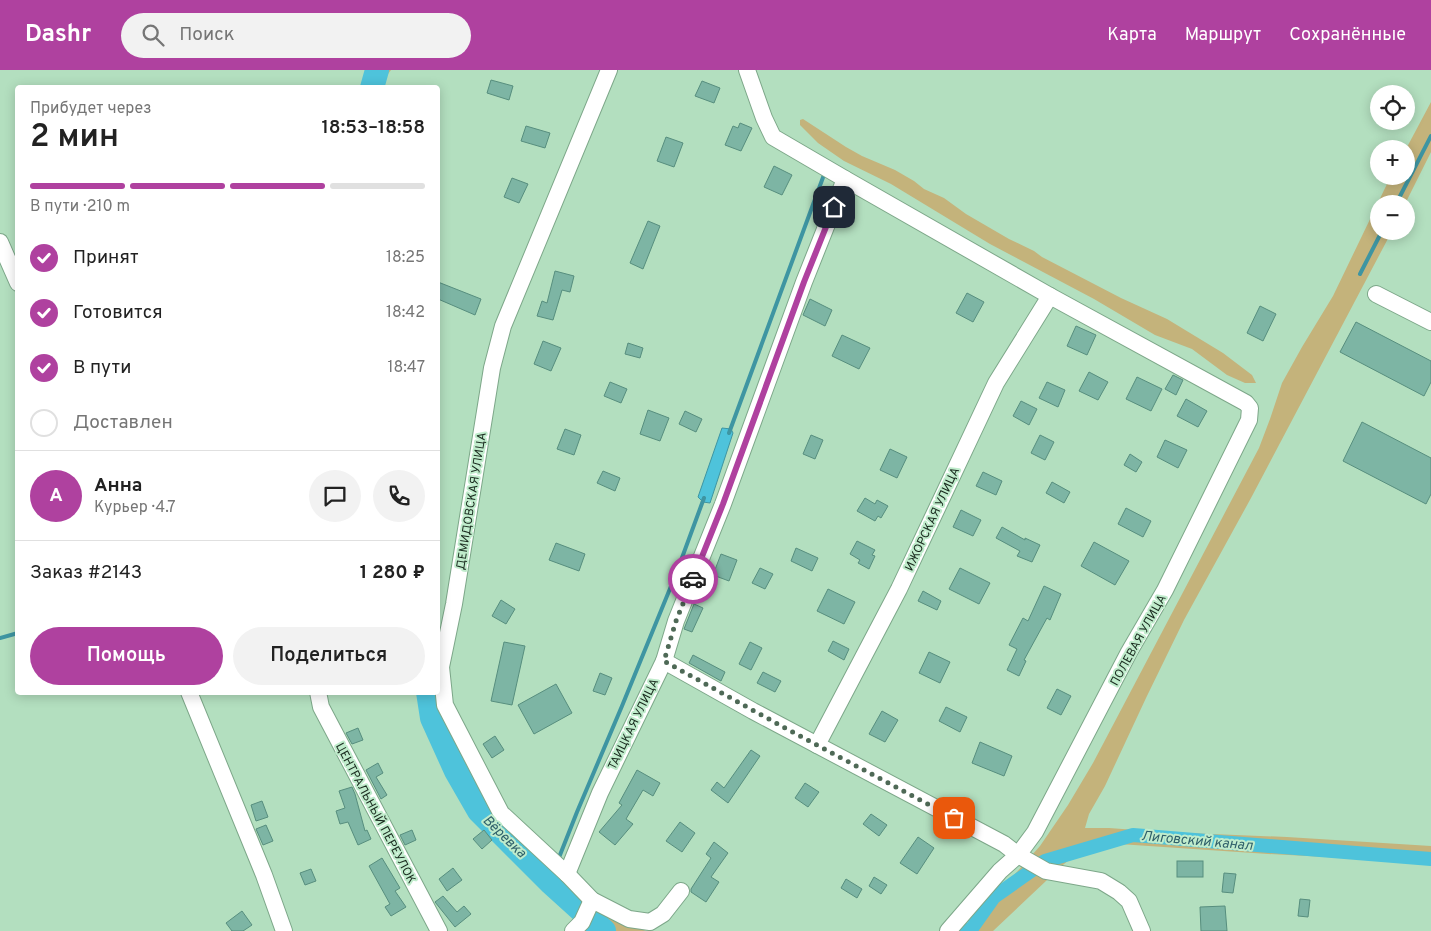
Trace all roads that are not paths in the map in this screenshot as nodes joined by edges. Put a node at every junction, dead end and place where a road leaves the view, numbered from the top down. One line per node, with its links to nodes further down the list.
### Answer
1 (609, 70): 14 (street, ДЕМИДОВСКАЯ УЛИЦА)
2 (747, 70): 3 (street)
3 (845, 180): 7 (street); 9 (street, ТАИЦКАЯ УЛИЦА)
4 (0, 242): 5 (street)
5 (15, 276)
6 (1376, 294): 8 (street)
7 (1050, 296): 12 (street, ИЖОРСКАЯ УЛИЦА); 13 (street, ПОЛЕВАЯ УЛИЦА)
8 (1431, 322)
9 (664, 661): 12 (street); 14 (street, ТАИЦКАЯ УЛИЦА)
10 (190, 695): 18 (street)
11 (319, 695): 19 (street, ЦЕНТРАЛЬНЫЙ ПЕРЕУЛОК)
12 (817, 745): 13 (street)
13 (1018, 855): 20 (street, ПОЛЕВАЯ УЛИЦА); 21 (street)
14 (567, 874): 16 (street, ДЕМИДОВСКАЯ УЛИЦА)
15 (681, 891): 16 (street, ДЕМИДОВСКАЯ УЛИЦА)
16 (592, 900): 17 (street)
17 (578, 927)
18 (284, 931)
19 (439, 931)
20 (948, 931)
21 (1142, 931)

